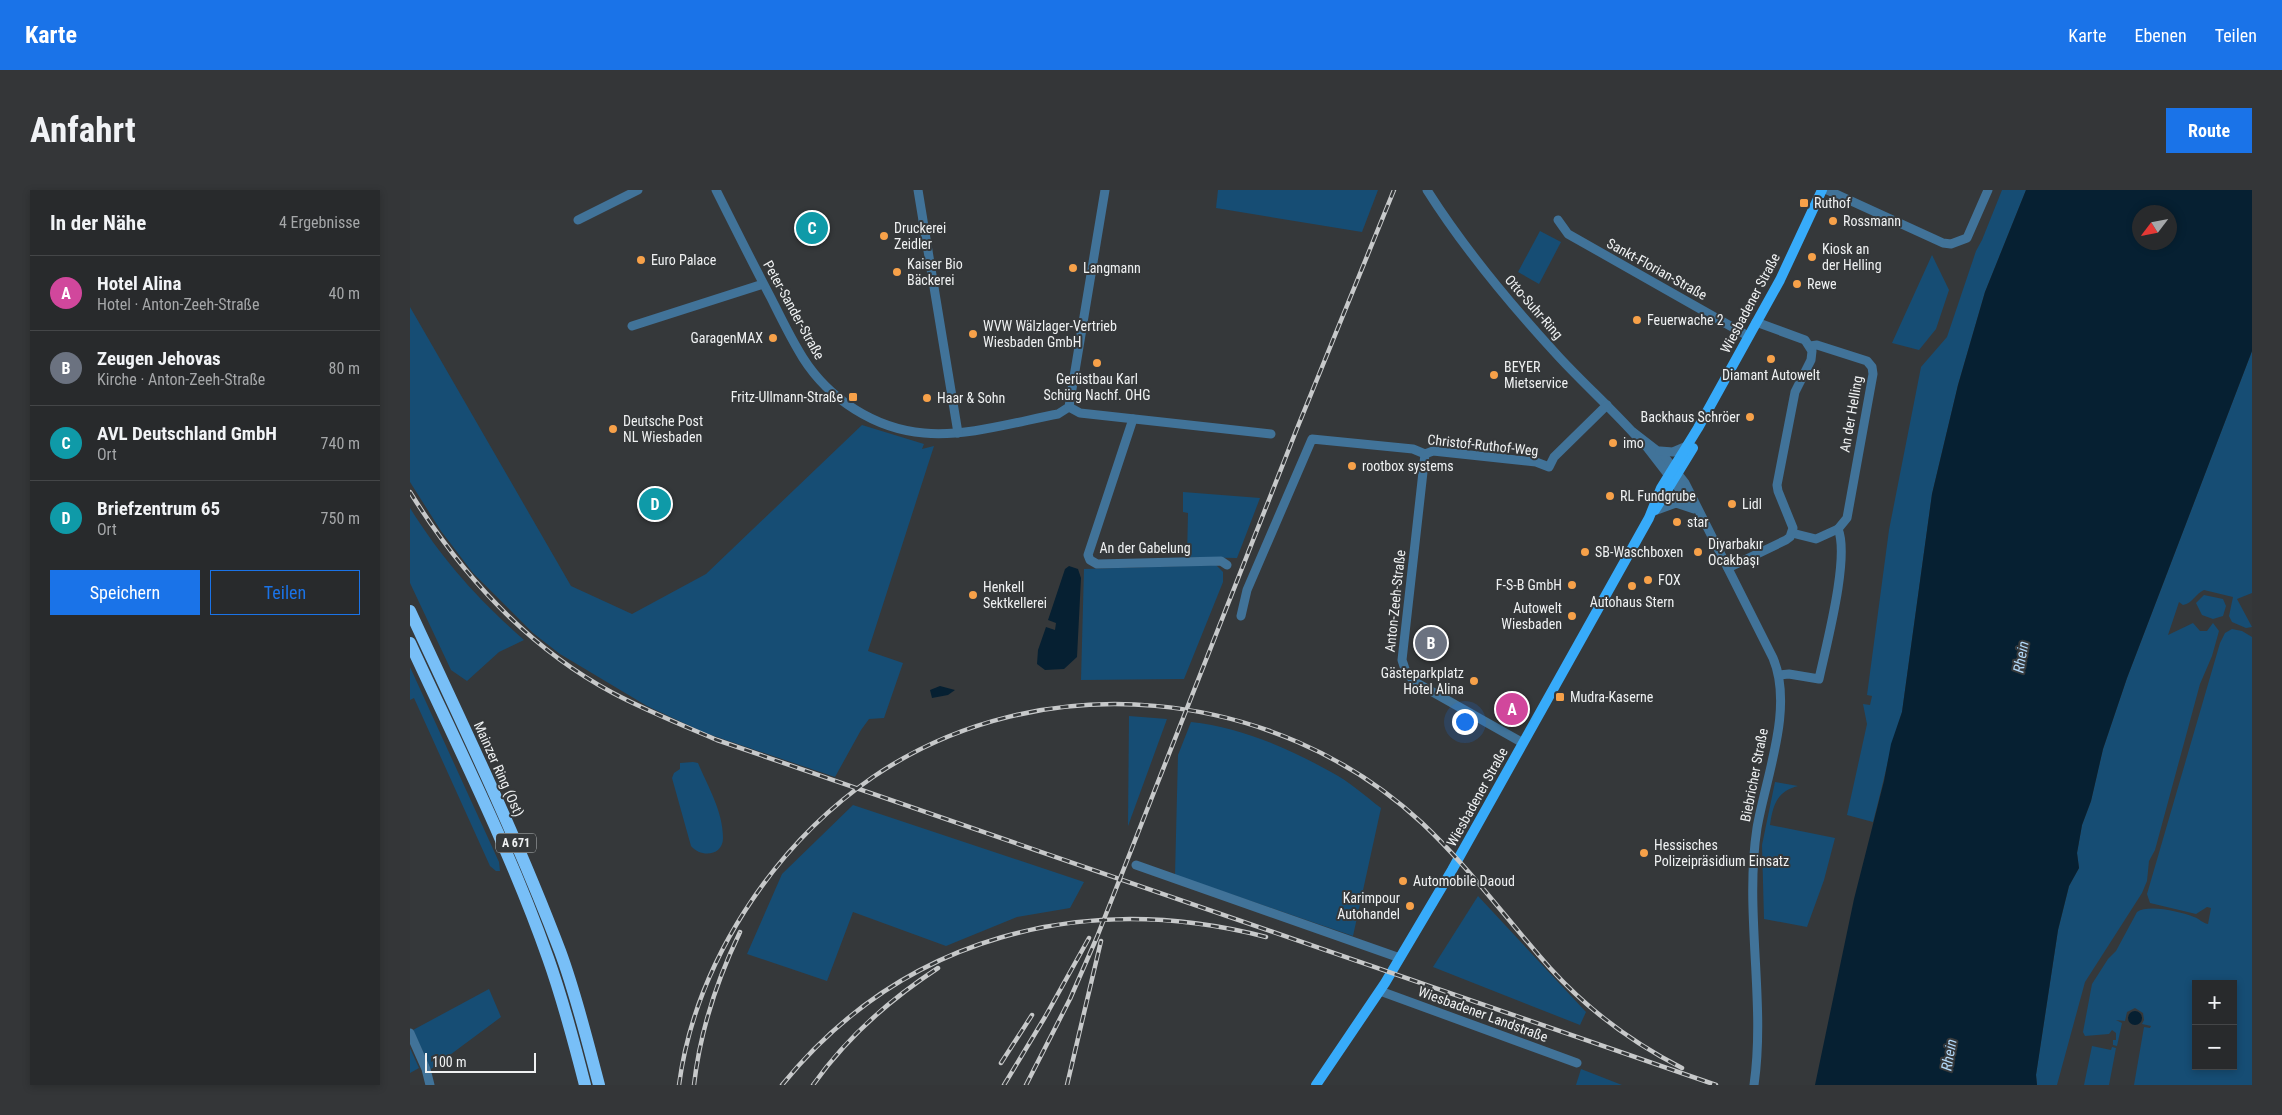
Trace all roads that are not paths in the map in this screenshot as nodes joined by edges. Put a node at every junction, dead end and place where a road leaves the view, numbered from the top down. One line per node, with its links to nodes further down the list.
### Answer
1 (638, 190): 9 (street)
2 (716, 190): 11 (street, Peter-Sander-Straße)
3 (918, 190): 21 (street)
4 (1105, 190): 17 (street)
5 (1427, 190): 16 (street, Otto-Suhr-Ring)
6 (1822, 190): 12 (main road, Wiesbadener Straße)
7 (1826, 190): 8 (street)
8 (1988, 190)
9 (578, 220)
10 (1558, 220): 14 (street, Sankt-Florian-Straße)
11 (764, 284): 13 (street); 21 (street, Peter-Sander-Straße)
12 (1756, 322): 14 (main road, Wiesbadener Straße); 15 (street, An der Helling)
13 (632, 326)
14 (1748, 336): 19 (main road, Wiesbadener Straße)
15 (1810, 346): 30 (street, An der Helling); 31 (street)
16 (1607, 406): 20 (street, Otto-Suhr-Ring); 25 (street, Christof-Ruthof-Weg)
17 (1070, 407): 18 (street); 21 (street, Peter-Sander-Straße)
18 (1133, 420): 22 (street); 32 (street, An der Gabelung)
19 (1698, 428): 23 (main road, Wiesbadener Straße); 26 (main road, Wiesbadener Straße)
20 (1633, 432): 24 (street, Otto-Suhr-Ring); 26 (street, Otto-Suhr-Ring)
21 (958, 433)
22 (1271, 434)
23 (1688, 446): 24 (street); 26 (main road, Wiesbadener Straße)
24 (1659, 451): 26 (street, Otto-Suhr-Ring)
25 (1425, 454): 35 (street, Christof-Ruthof-Weg); 38 (street, Anton-Zeeh-Straße)
26 (1674, 474): 27 (street, Biebricher Straße); 28 (main road, Wiesbadener Straße); 29 (street, Biebricher Straße)
27 (1696, 510): 28 (street); 29 (street, Biebricher Straße)
28 (1652, 514): 38 (main road, Wiesbadener Straße)
29 (1703, 519): 33 (street, Biebricher Straße)
30 (1838, 529): 31 (street); 37 (street)
31 (1792, 533): 33 (street)
32 (1227, 565)
33 (1728, 568): 37 (street, Biebricher Straße)
34 (410, 611): 46 (highway, Mainzer Ring (Ost) / A 671)
35 (1241, 616)
36 (410, 643): 45 (highway, Mainzer Ring (Ost) / A 671)
37 (1779, 675): 48 (street, Biebricher Straße)
38 (1523, 743): 40 (main road, Wiesbadener Straße)
39 (1136, 865): 40 (street)
40 (1400, 958): 41 (main road, Wiesbadener Straße)
41 (1383, 987): 43 (street, Wiesbadener Landstraße); 47 (main road)
42 (410, 1033): 44 (street)
43 (1577, 1063)
44 (430, 1085)
45 (585, 1085)
46 (599, 1085)
47 (1316, 1085)
48 (1754, 1085)

